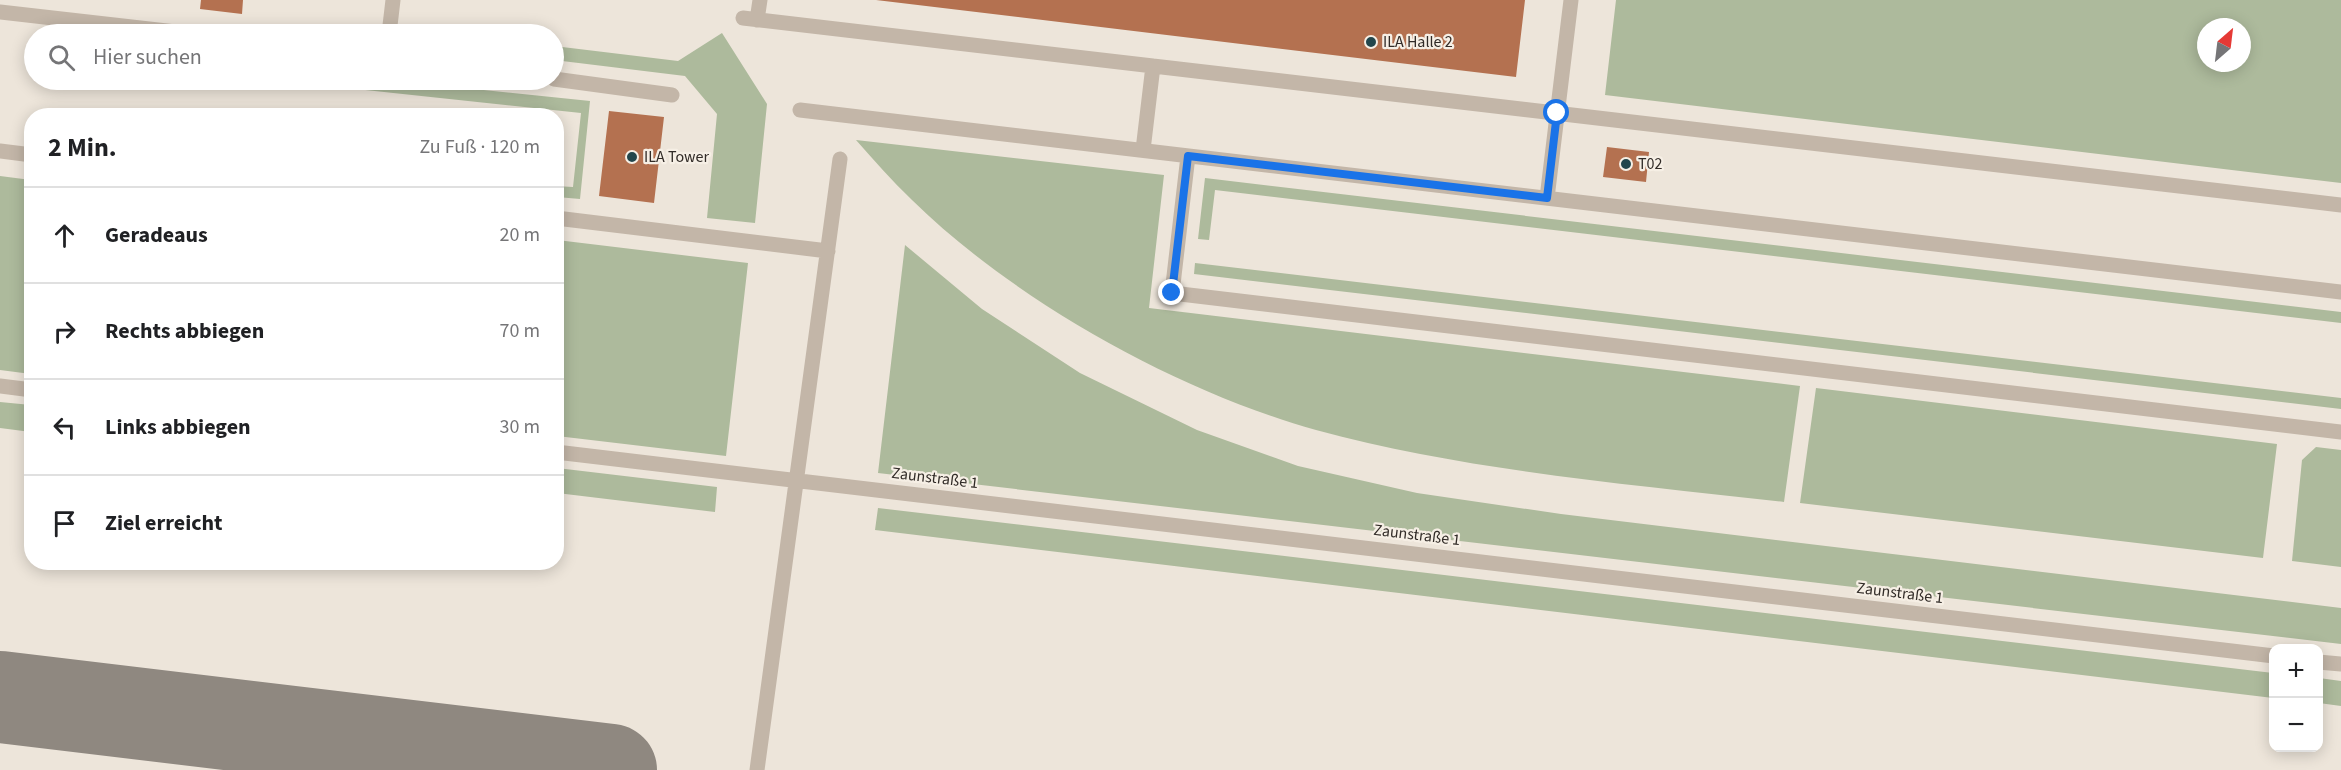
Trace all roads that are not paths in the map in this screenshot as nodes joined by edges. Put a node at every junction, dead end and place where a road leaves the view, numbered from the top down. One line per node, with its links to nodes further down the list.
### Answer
1 (393, 0): 6 (lane)
2 (760, 0): 7 (lane)
3 (1571, 0): 11 (lane)
4 (0, 12): 5 (lane)
5 (105, 24)
6 (390, 24)
7 (1154, 66): 11 (lane); 12 (lane)
8 (564, 80): 9 (lane)
9 (672, 95)
10 (800, 110): 12 (lane)
11 (1557, 113): 17 (lane); 18 (lane)
12 (1143, 150): 15 (lane)
13 (0, 151): 14 (lane)
14 (24, 154)
15 (1188, 156): 17 (lane); 24 (lane)
16 (840, 159): 20 (lane)
17 (1547, 198): 21 (lane)
18 (2341, 205)
19 (564, 219): 20 (lane)
20 (828, 251): 26 (lane)
21 (2341, 292)
22 (0, 386): 23 (lane)
23 (24, 389)
24 (2341, 432)
25 (564, 453): 26 (lane, Zaunstraße 1)
26 (796, 480): 27 (lane, Zaunstraße 1); 30 (lane)
27 (2269, 655)
28 (2323, 662): 29 (lane)
29 (2341, 664)
30 (757, 770)

